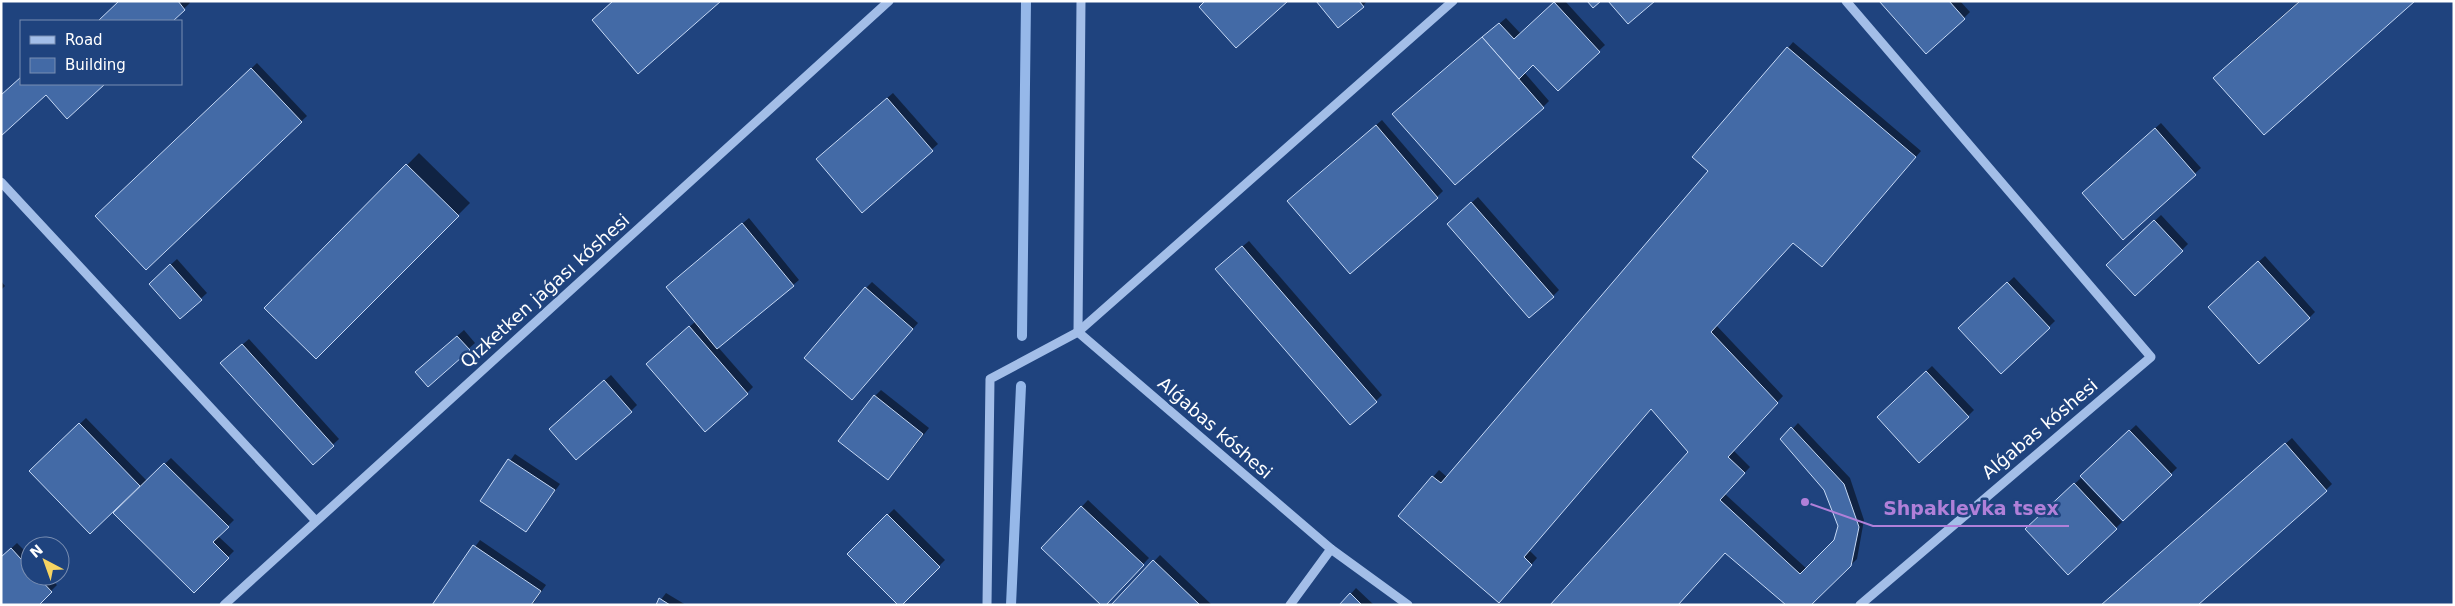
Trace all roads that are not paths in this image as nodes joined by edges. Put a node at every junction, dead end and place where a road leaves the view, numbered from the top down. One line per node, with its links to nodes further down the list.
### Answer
1 (889, 1): 7 (street, Qızketken jaǵası kóshesi)
2 (1081, 1): 6 (street)
3 (1453, 1): 6 (street)
4 (1846, 1): 13 (street, Alǵabas kóshesi)
5 (1, 182): 7 (street)
6 (1078, 332): 8 (street, Alǵabas kóshesi); 10 (street)
7 (315, 520): 9 (street, Qızketken jaǵası kóshesi)
8 (1331, 549): 11 (street); 12 (street, Alǵabas kóshesi)
9 (224, 605)
10 (987, 605)
11 (1290, 605)
12 (1408, 605)
13 (1860, 605)

